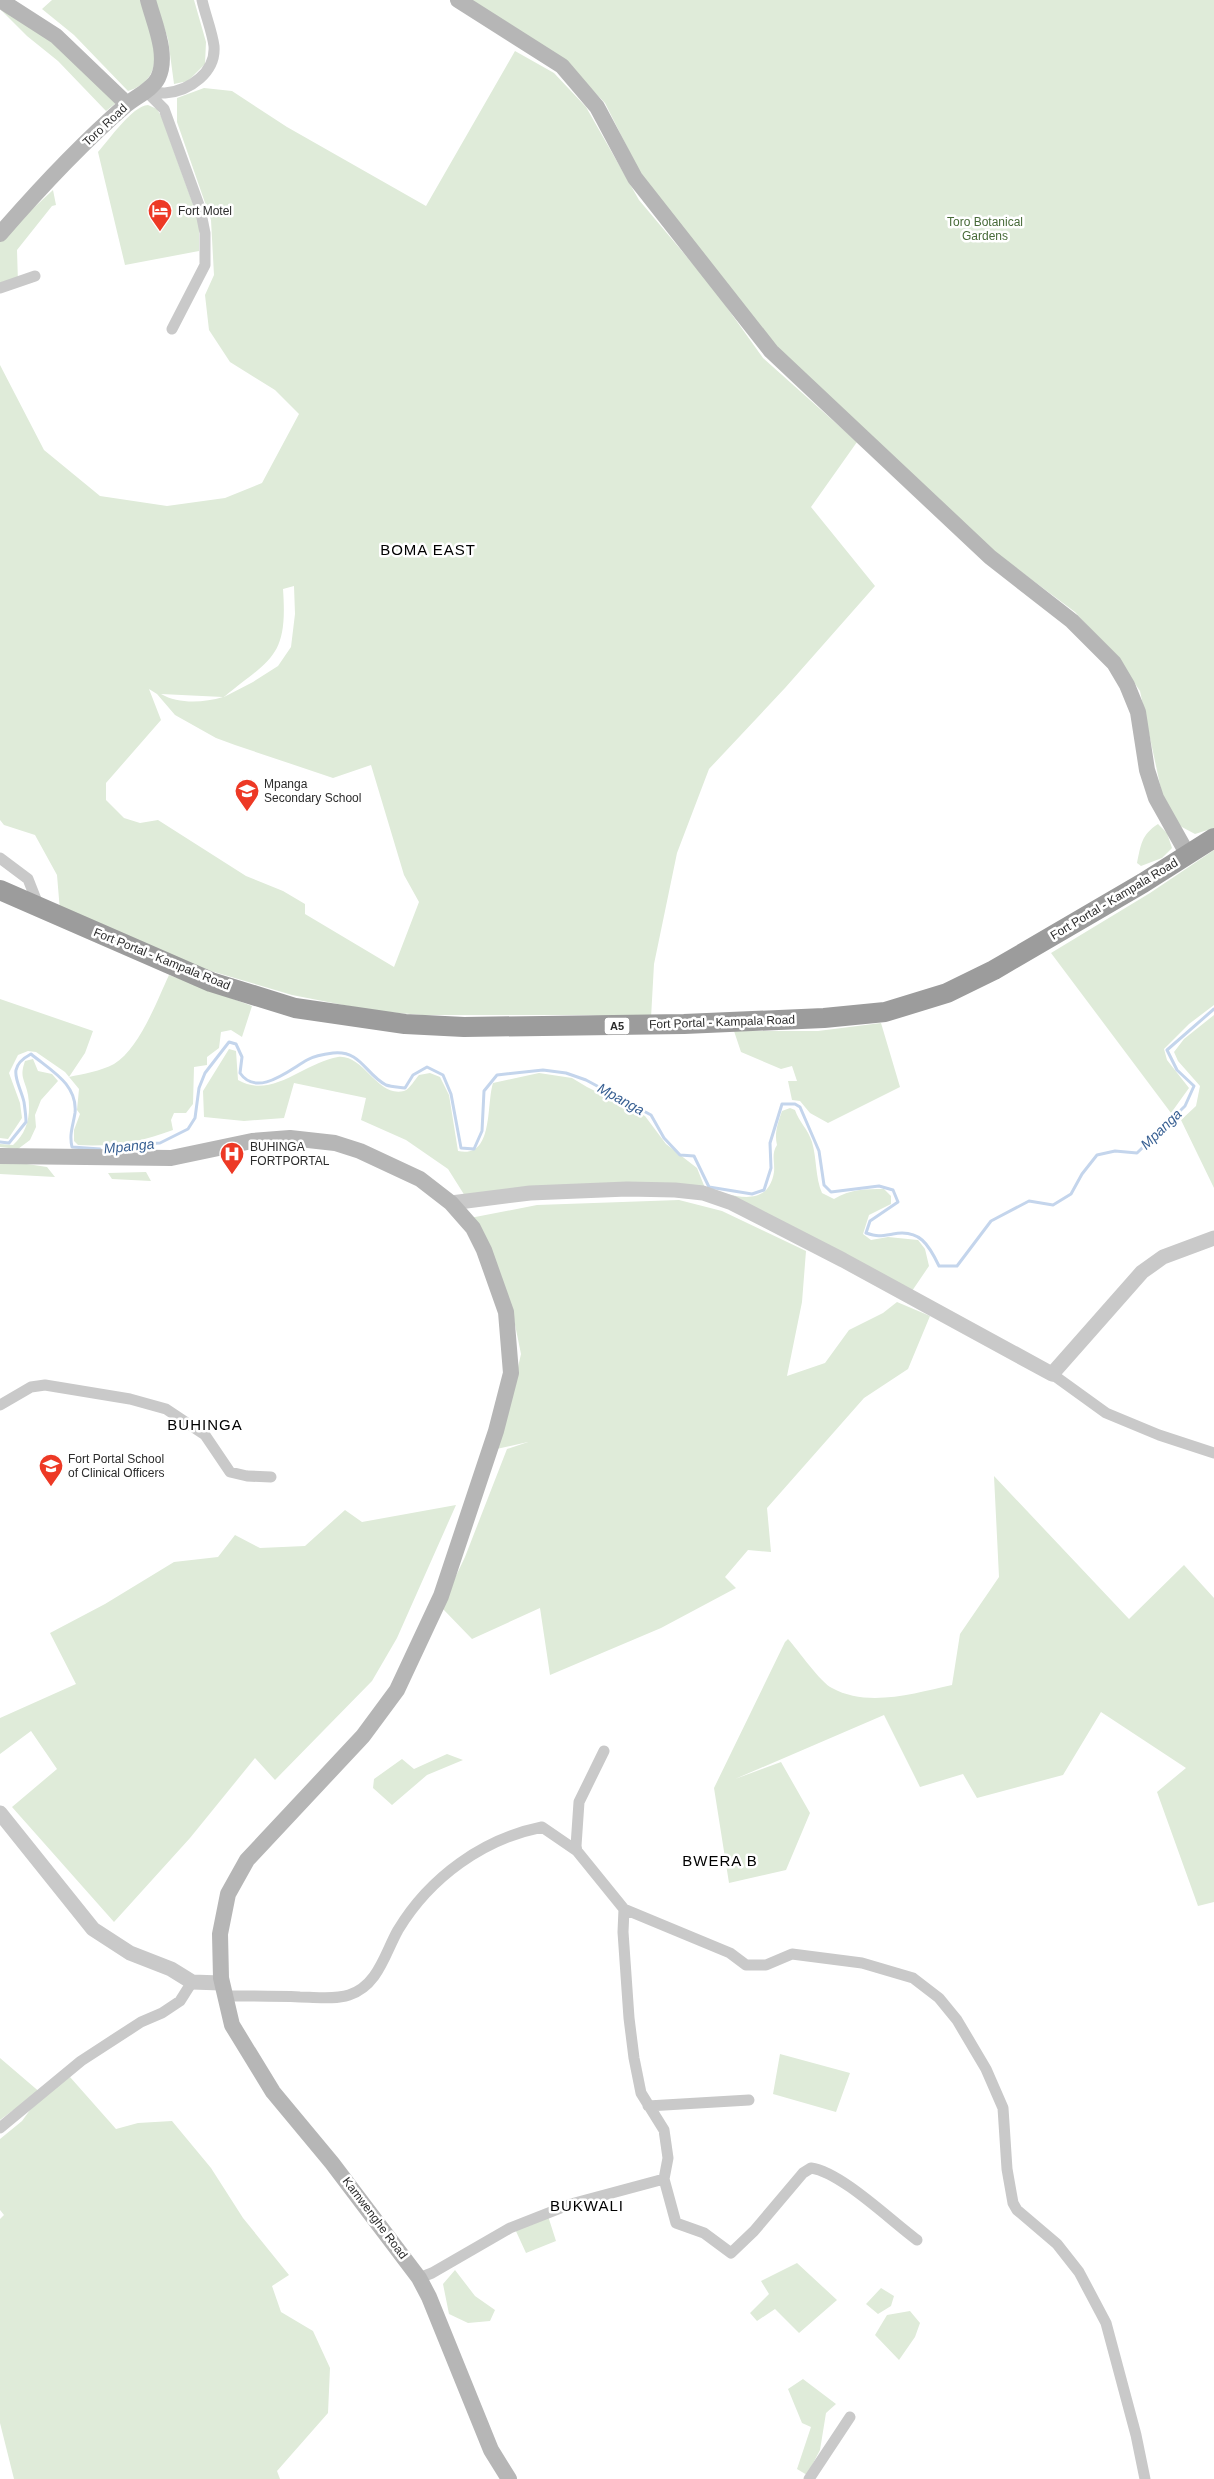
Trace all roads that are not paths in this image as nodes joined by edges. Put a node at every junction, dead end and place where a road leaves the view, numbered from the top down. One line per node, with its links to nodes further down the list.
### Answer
1 (0, 0): 6 (main road)
2 (148, 0): 5 (main road, Toro Road)
3 (202, 0): 5 (street)
4 (458, 0): 12 (main road)
5 (146, 91): 6 (main road, Toro Road); 10 (street)
6 (127, 104): 7 (main road, Toro Road)
7 (0, 234)
8 (35, 276): 9 (street)
9 (0, 288)
10 (172, 329)
11 (1214, 838): 12 (highway, Fort Portal - Kampala Road / A5)
12 (1188, 855): 15 (highway, Fort Portal - Kampala Road / A5)
13 (0, 858): 15 (street)
14 (0, 890): 15 (highway, Fort Portal - Kampala Road / A5)
15 (39, 907)
16 (0, 1156): 17 (main road, Kamwenghe Road)
17 (451, 1203): 19 (street); 28 (main road, Kamwenghe Road)
18 (1214, 1238): 19 (street)
19 (1052, 1374): 21 (street)
20 (0, 1405): 22 (street)
21 (1214, 1453)
22 (272, 1477)
23 (604, 1751): 25 (street)
24 (0, 1813): 27 (street)
25 (577, 1851): 26 (street); 28 (street)
26 (624, 1909): 30 (street); 38 (street)
27 (192, 1982): 28 (street); 31 (street)
28 (222, 1984): 34 (main road, Kamwenghe Road)
29 (749, 2100): 30 (street)
30 (648, 2106): 32 (street)
31 (0, 2128)
32 (664, 2180): 33 (street); 34 (street)
33 (917, 2240)
34 (419, 2278): 36 (main road, Kamwenghe Road)
35 (850, 2417): 37 (street)
36 (509, 2479)
37 (810, 2479)
38 (1145, 2479)

